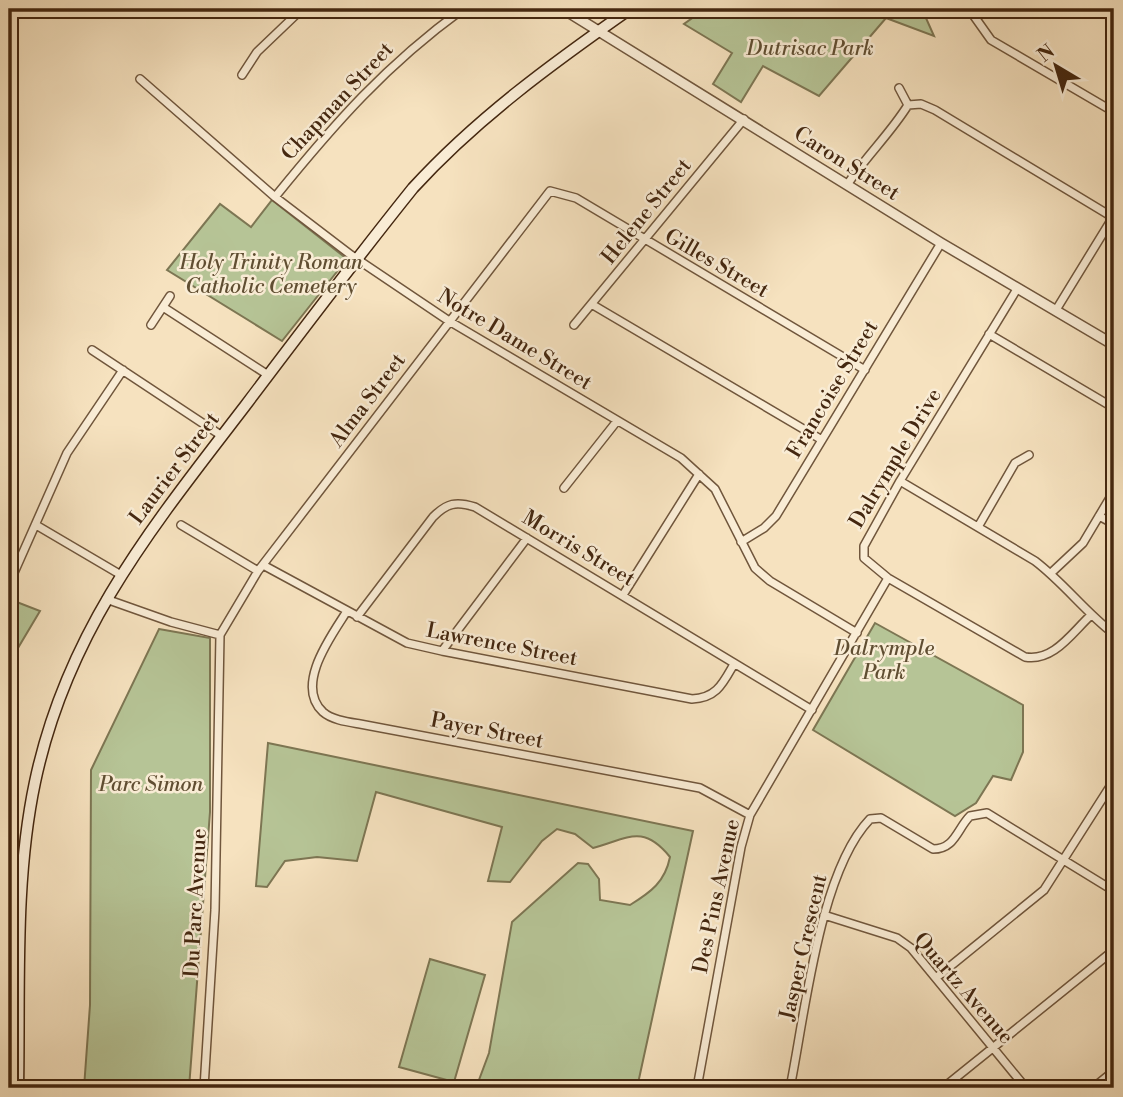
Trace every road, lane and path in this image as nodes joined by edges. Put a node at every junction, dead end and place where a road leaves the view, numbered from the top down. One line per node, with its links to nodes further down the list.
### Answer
1 (18, 9): 7 (main road)
2 (302, 9): 9 (street)
3 (463, 9): 17 (street, Chapman Street)
4 (563, 9): 8 (street, Caron Street)
5 (630, 9): 8 (main road, Laurier Street)
6 (969, 9): 13 (street)
7 (9, 20)
8 (598, 31): 14 (street, Caron Street); 21 (main road, Laurier Street)
9 (242, 75)
10 (141, 79): 17 (street, Notre Dame Street)
11 (899, 88): 12 (street)
12 (908, 105): 15 (street); 18 (street)
13 (1114, 112)
14 (744, 119): 15 (street, Caron Street); 19 (street, Helene Street)
15 (847, 185): 20 (street, Caron Street)
16 (550, 191): 19 (street, Gilles Street); 27 (street, Alma Street)
17 (275, 197): 21 (street, Notre Dame Street)
18 (1114, 218): 26 (street)
19 (645, 241): 24 (street, Helene Street); 34 (street, Gilles Street)
20 (941, 243): 22 (street, Caron Street); 34 (street, Francoise Street)
21 (357, 259): 27 (street, Notre Dame Street); 35 (main road, Laurier Street)
22 (1017, 289): 26 (street, Caron Street); 30 (street, Dalrymple Drive)
23 (170, 296): 25 (street)
24 (593, 305): 29 (street, Helene Street); 39 (street)
25 (163, 307): 28 (street); 35 (street)
26 (1056, 310): 31 (street, Caron Street)
27 (449, 321): 37 (street, Notre Dame Street); 52 (street, Alma Street)
28 (151, 325)
29 (575, 325)
30 (989, 334): 36 (street); 42 (street, Dalrymple Drive)
31 (1114, 345)
32 (92, 349): 33 (street)
33 (123, 370): 38 (street); 47 (street)
34 (865, 370): 39 (street, Francoise Street)
35 (268, 375): 38 (main road, Laurier Street)
36 (1114, 408)
37 (617, 421): 41 (street, Notre Dame Street); 43 (street)
38 (222, 436): 54 (main road, Laurier Street)
39 (822, 439): 51 (street, Francoise Street)
40 (1029, 455): 49 (street)
41 (699, 474): 51 (street, Notre Dame Street); 57 (street)
42 (900, 481): 49 (street); 55 (street, Dalrymple Drive)
43 (564, 488)
44 (1114, 491): 45 (street)
45 (1099, 516): 46 (street); 53 (street)
46 (1114, 524)
47 (36, 525): 54 (street); 56 (street)
48 (181, 525): 52 (street, Lawrence Street)
49 (978, 527): 53 (street)
50 (527, 538): 57 (street, Morris Street); 61 (street, Morris Street); 65 (street)
51 (741, 542): 62 (street, Notre Dame Street)
52 (261, 568): 59 (street, Lawrence Street); 64 (street, Alma Street)
53 (1051, 573): 60 (street)
54 (121, 575): 58 (main road, Laurier Street)
55 (888, 578): 60 (street, Dalrymple Drive); 62 (street, Des Pins Avenue)
56 (9, 584)
57 (623, 595): 66 (street, Morris Street)
58 (106, 599): 64 (street); 77 (main road, Laurier Street)
59 (347, 611): 61 (street, Lawrence Street); 69 (street, Payer Street)
60 (1090, 616): 63 (street)
61 (357, 617): 65 (street, Lawrence Street)
62 (857, 634): 67 (street, Des Pins Avenue)
63 (1114, 634)
64 (220, 635): 78 (street, Du Parc Avenue)
65 (442, 651): 66 (street, Lawrence Street)
66 (734, 664): 67 (street, Morris Street)
67 (813, 710): 69 (street, Des Pins Avenue)
68 (1114, 787): 70 (street)
69 (750, 815): 79 (street, Des Pins Avenue)
70 (1065, 860): 71 (street, Jasper Crescent); 72 (street, Jasper Crescent); 74 (street)
71 (1114, 891)
72 (824, 915): 74 (street, Quartz Avenue); 80 (street, Jasper Crescent)
73 (1114, 950): 75 (street)
74 (937, 977): 75 (street, Quartz Avenue)
75 (994, 1049): 81 (street); 82 (street, Quartz Avenue)
76 (1114, 1071): 83 (street)
77 (18, 1088)
78 (204, 1088)
79 (697, 1088)
80 (790, 1088)
81 (943, 1088)
82 (1026, 1088)
83 (1093, 1088)

